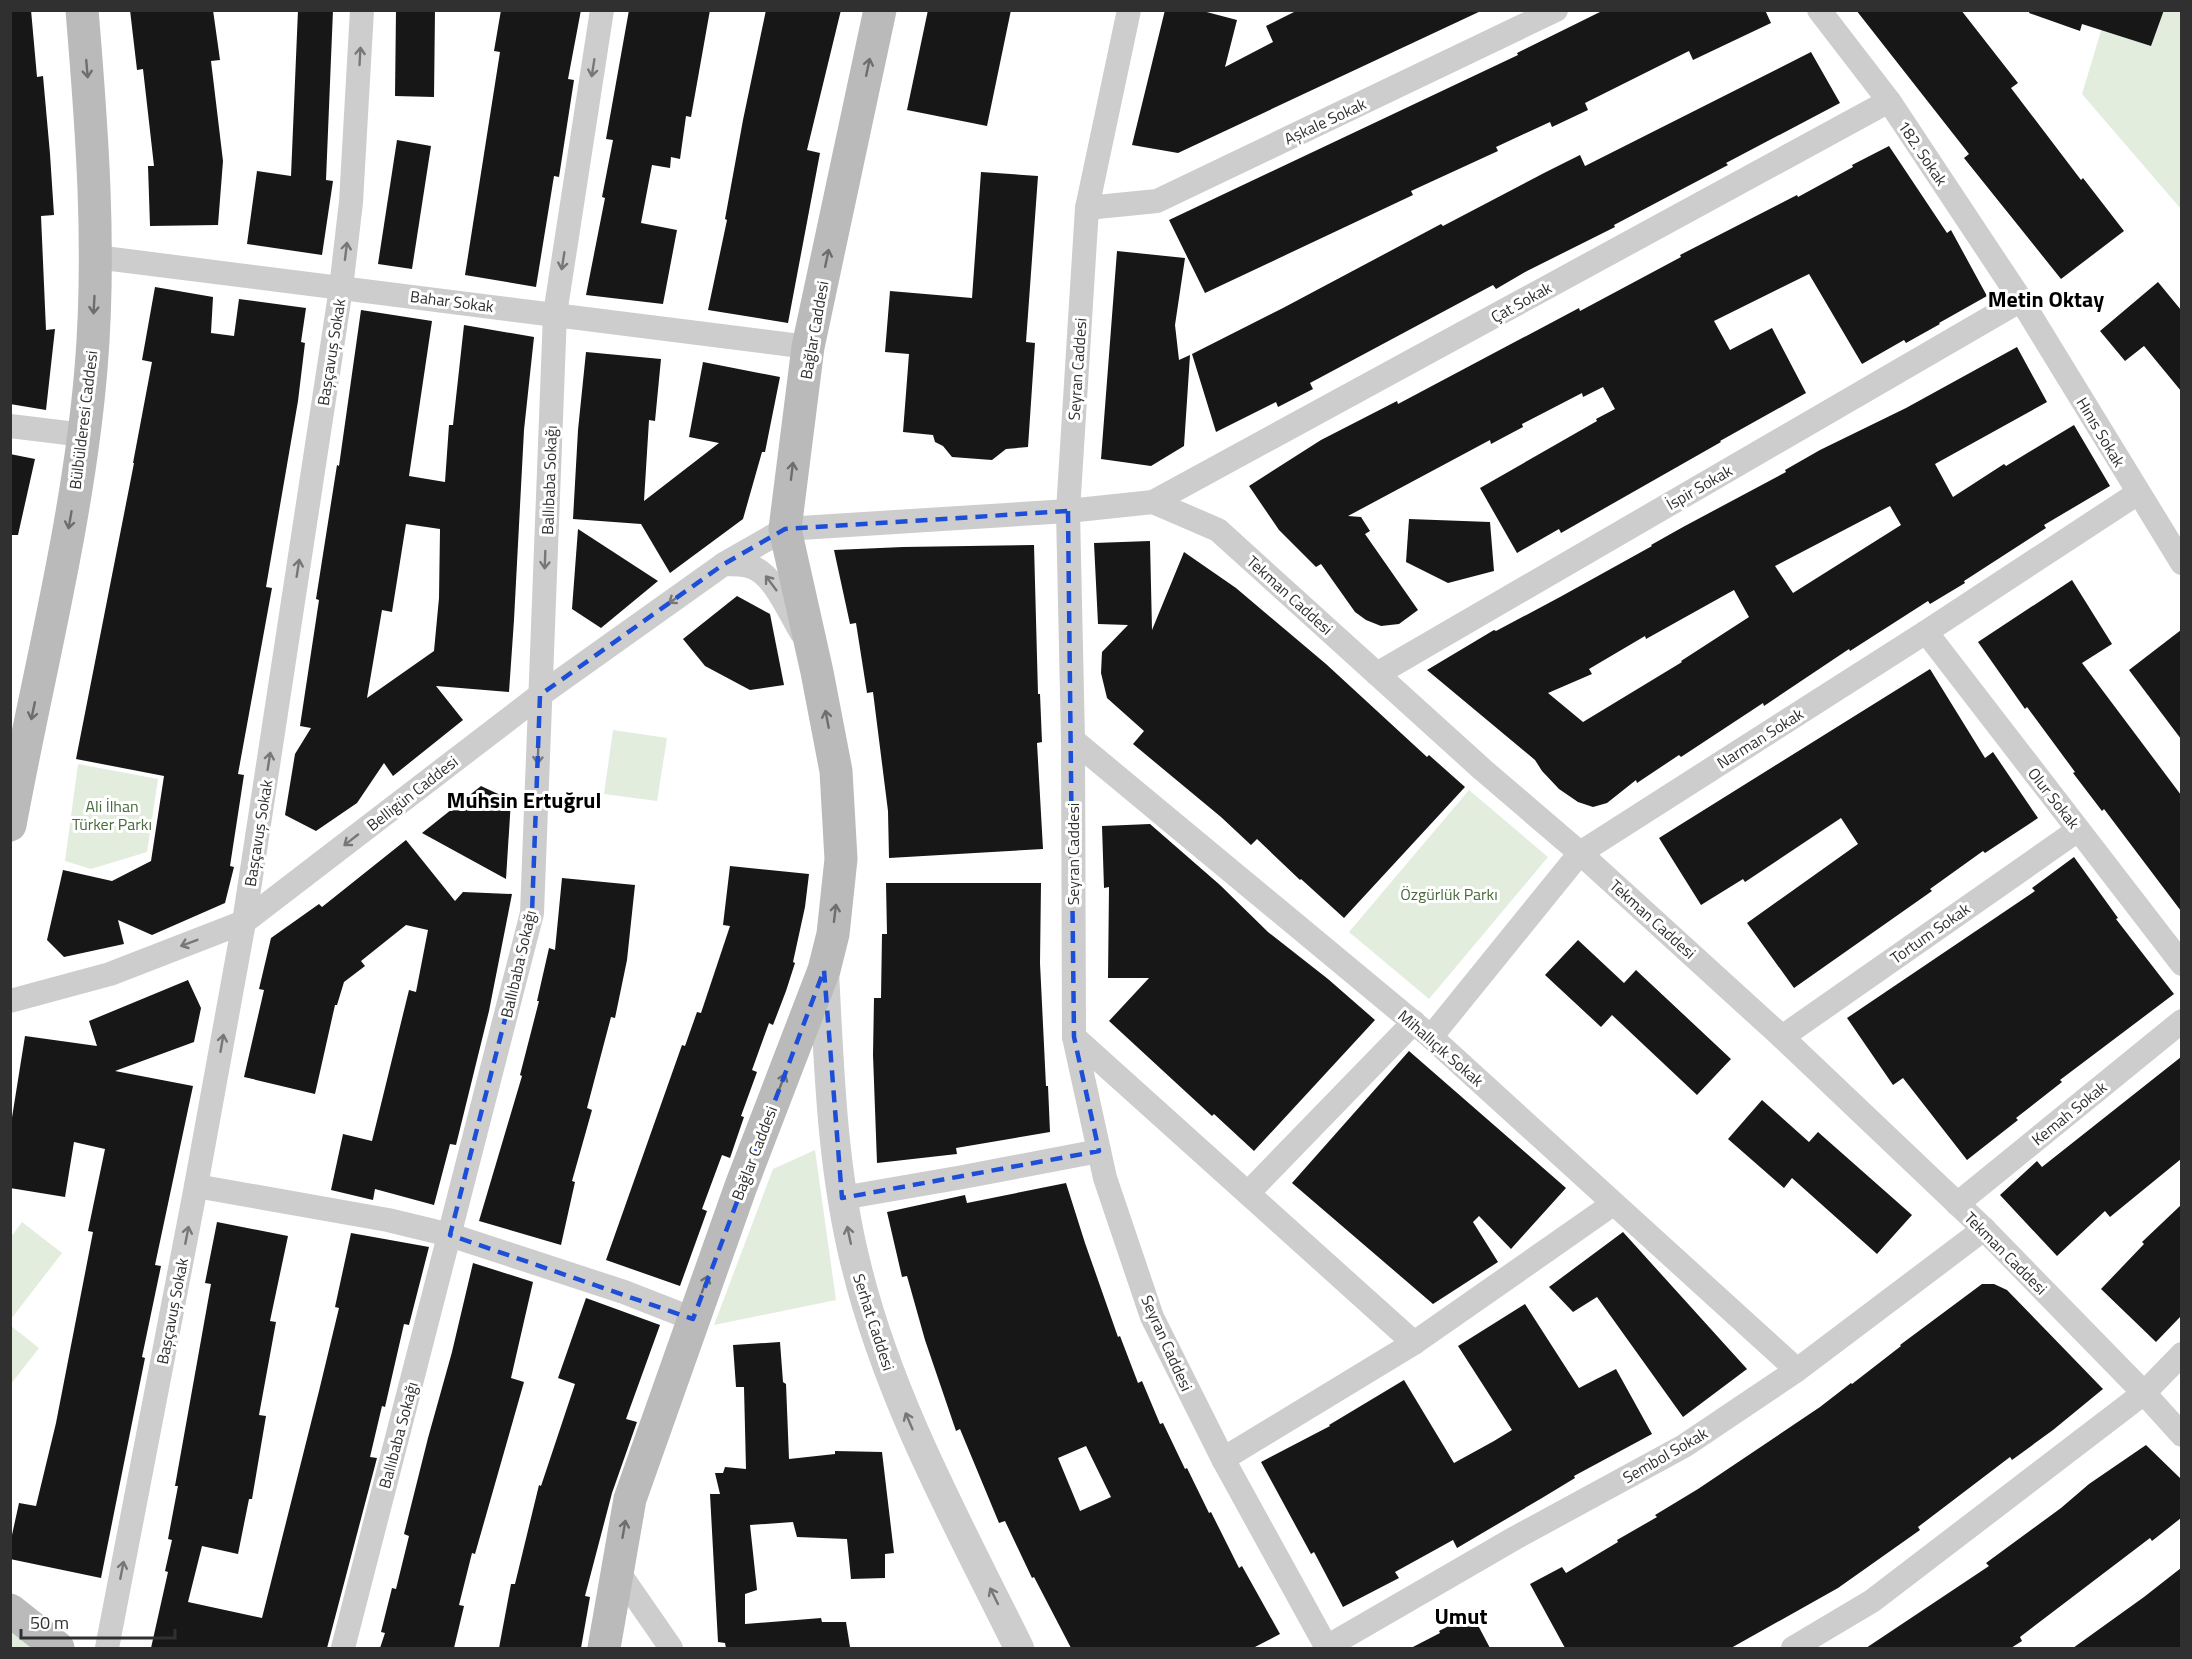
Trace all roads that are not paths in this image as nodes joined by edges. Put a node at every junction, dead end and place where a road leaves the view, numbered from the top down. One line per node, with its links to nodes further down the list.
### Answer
1 (82, 10): 10 (main road, Bülbülderesi Caddesi, one-way to 10)
2 (362, 10): 11 (street, Başçavuş Sokak, one-way to 2)
3 (602, 10): 13 (street, Ballıbaba Sokağı, one-way to 13)
4 (880, 10): 14 (main road, Bağlar Caddesi, one-way to 4)
5 (1129, 10): 9 (street, Seyran Caddesi)
6 (1819, 10): 8 (street, 182. Sokak)
7 (1549, 12): 9 (street, Aşkale Sokak)
8 (1889, 101): 12 (street, 182. Sokak); 18 (street, Çat Sokak)
9 (1087, 208): 19 (street, Seyran Caddesi)
10 (96, 257): 11 (street, Bahar Sokak); 16 (main road, Bülbülderesi Caddesi, one-way to 16)
11 (341, 288): 13 (street, Bahar Sokak); 31 (street, Başçavuş Sokak, one-way to 11)
12 (2022, 300): 17 (street, Hınıs Sokak); 25 (street, İspir Sokak)
13 (555, 314): 14 (street, Bahar Sokak); 26 (street, Ballıbaba Sokağı, one-way to 26)
14 (808, 347): 20 (main road, Bağlar Caddesi, one-way to 14)
15 (10, 426): 16 (street)
16 (84, 435): 28 (main road, Bülbülderesi Caddesi, one-way to 28)
17 (2138, 493): 21 (street, Hınıs Sokak); 23 (street, Narman Sokak)
18 (1153, 502): 19 (street, Tekman Caddesi); 25 (street, Tekman Caddesi)
19 (1068, 511): 20 (street, Tekman Caddesi); 27 (street, Seyran Caddesi)
20 (785, 529): 22 (street, Belligün Caddesi); 24 (main road, Bağlar Caddesi)
21 (2181, 563)
22 (723, 564): 24 (street, Bağlar Caddesi, one-way to 22); 26 (street, Belligün Caddesi, one-way to 26)
23 (1926, 632): 29 (street, Olur Sokak); 30 (street, Narman Sokak)
24 (812, 651): 33 (main road, Bağlar Caddesi, one-way to 24)
25 (1377, 674): 30 (street, Tekman Caddesi)
26 (540, 694): 31 (street, Belligün Caddesi, one-way to 31); 46 (street, Ballıbaba Sokağı, one-way to 46)
27 (1073, 740): 36 (street, Mihallıçık Sokak); 37 (street, Seyran Caddesi)
28 (10, 825)
29 (2078, 830): 32 (street, Olur Sokak); 38 (street, Tortum Sokak)
30 (1580, 853): 36 (street, Narman Sokak); 38 (street, Tekman Caddesi)
31 (244, 922): 34 (street, Belligün Caddesi, one-way to 34); 40 (street, Başçavuş Sokak, one-way to 31)
32 (2181, 964)
33 (824, 970): 42 (street, Serhat Caddesi); 47 (main road, Bağlar Caddesi, one-way to 33)
34 (10, 1001)
35 (2181, 1021): 44 (street, Kemah Sokak)
36 (1422, 1030): 41 (street, Narman Sokak); 43 (street, Mihallıçık Sokak)
37 (1074, 1037): 39 (street, Seyran Caddesi); 41 (street)
38 (1782, 1037): 44 (street, Tekman Caddesi)
39 (1100, 1151): 42 (street); 53 (street, Seyran Caddesi)
40 (196, 1186): 46 (street); 57 (street, Başçavuş Sokak, one-way to 40)
41 (1248, 1193): 48 (street)
42 (842, 1198): 61 (street, Serhat Caddesi, one-way to 42)
43 (1613, 1204): 48 (street); 50 (street, Mihallıçık Sokak)
44 (1957, 1204): 45 (street, Tekman Caddesi)
45 (1984, 1228): 50 (street, Sembol Sokak); 51 (street, Tekman Caddesi)
46 (450, 1235): 47 (street); 58 (street, Ballıbaba Sokağı)
47 (693, 1319): 54 (main road, Bağlar Caddesi, one-way to 47)
48 (1414, 1342): 53 (street)
49 (2181, 1354): 51 (street)
50 (1797, 1371): 62 (street, Sembol Sokak)
51 (2144, 1393): 52 (street, Tekman Caddesi); 63 (street)
52 (2181, 1435)
53 (1223, 1459): 62 (street, Seyran Caddesi)
54 (617, 1570): 59 (main road, Bağlar Caddesi); 60 (street)
55 (10, 1610): 56 (main road)
56 (58, 1648)
57 (107, 1648)
58 (343, 1648)
59 (604, 1648)
60 (671, 1648)
61 (1019, 1648)
62 (1326, 1648)
63 (1793, 1648)

